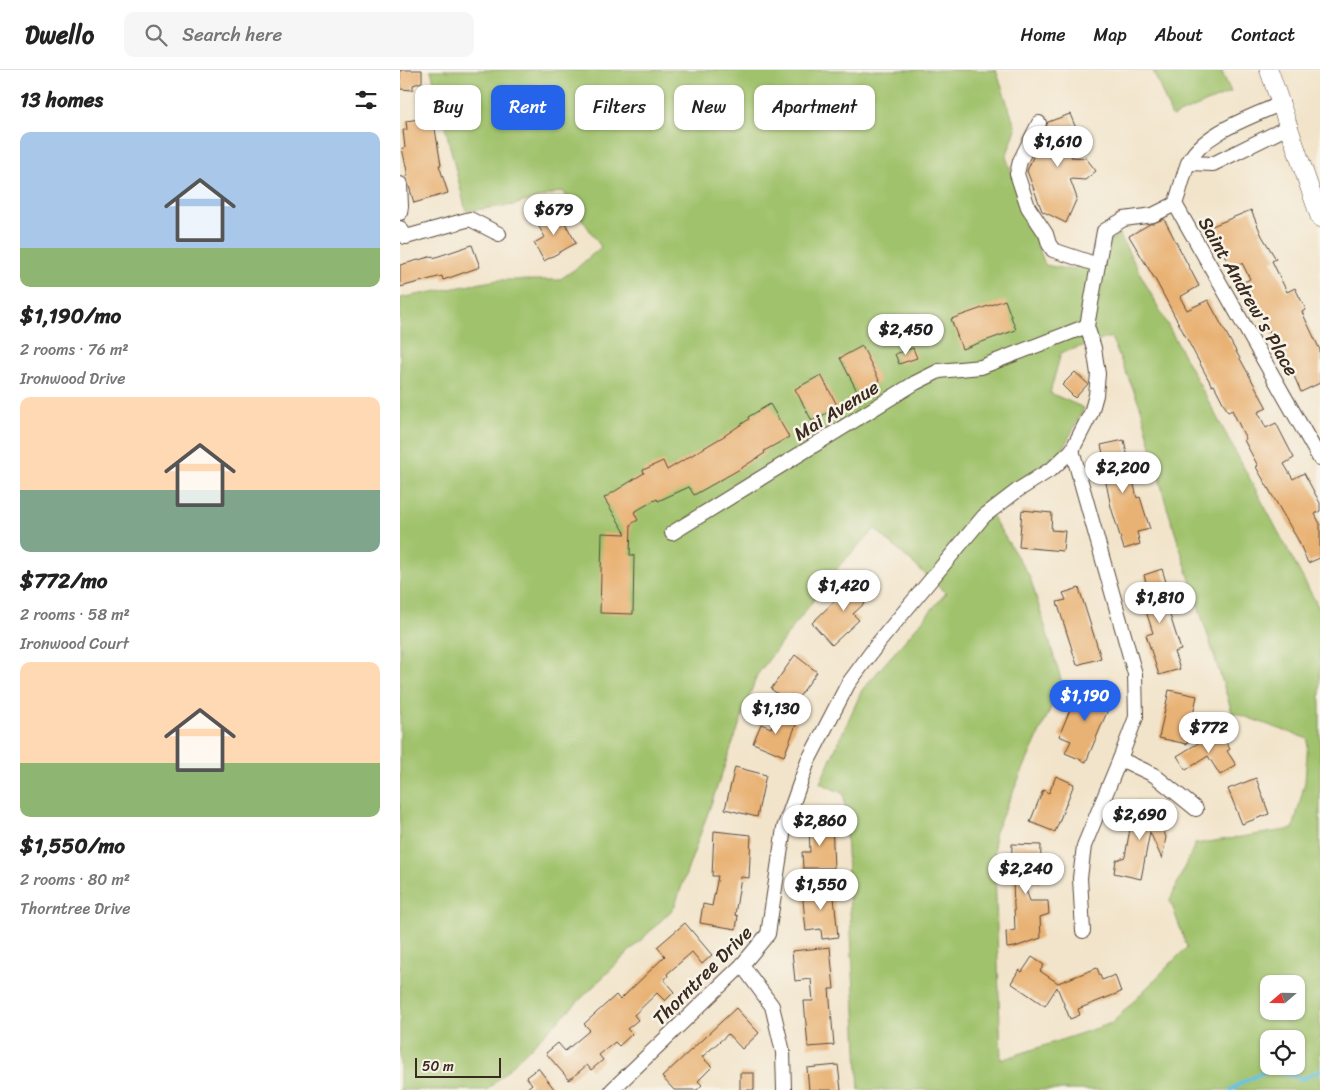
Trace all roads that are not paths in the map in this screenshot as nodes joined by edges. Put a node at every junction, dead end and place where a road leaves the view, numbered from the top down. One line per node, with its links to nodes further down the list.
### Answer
1 (1269, 70): 2 (main road)
2 (1282, 104): 4 (main road); 5 (street)
3 (1039, 123): 13 (street)
4 (1290, 126): 5 (street); 7 (main road)
5 (1189, 163): 8 (street)
6 (400, 184): 9 (street)
7 (1315, 187): 10 (main road)
8 (1175, 204): 13 (street, Thorntree Drive); 16 (street, Saint Andrew's Place)
9 (400, 213)
10 (1320, 218)
11 (400, 228): 12 (street)
12 (499, 234)
13 (1098, 265): 14 (street, Thorntree Drive)
14 (1087, 326): 15 (street, Thorntree Drive); 17 (street, Mai Avenue)
15 (1072, 450): 18 (street); 21 (street, Thorntree Drive)
16 (1320, 459)
17 (672, 533)
18 (1120, 759): 19 (street); 20 (street)
19 (1196, 808)
20 (1083, 931)
21 (742, 965): 22 (street, Thorntree Drive); 23 (street)
22 (612, 1090)
23 (784, 1090)

